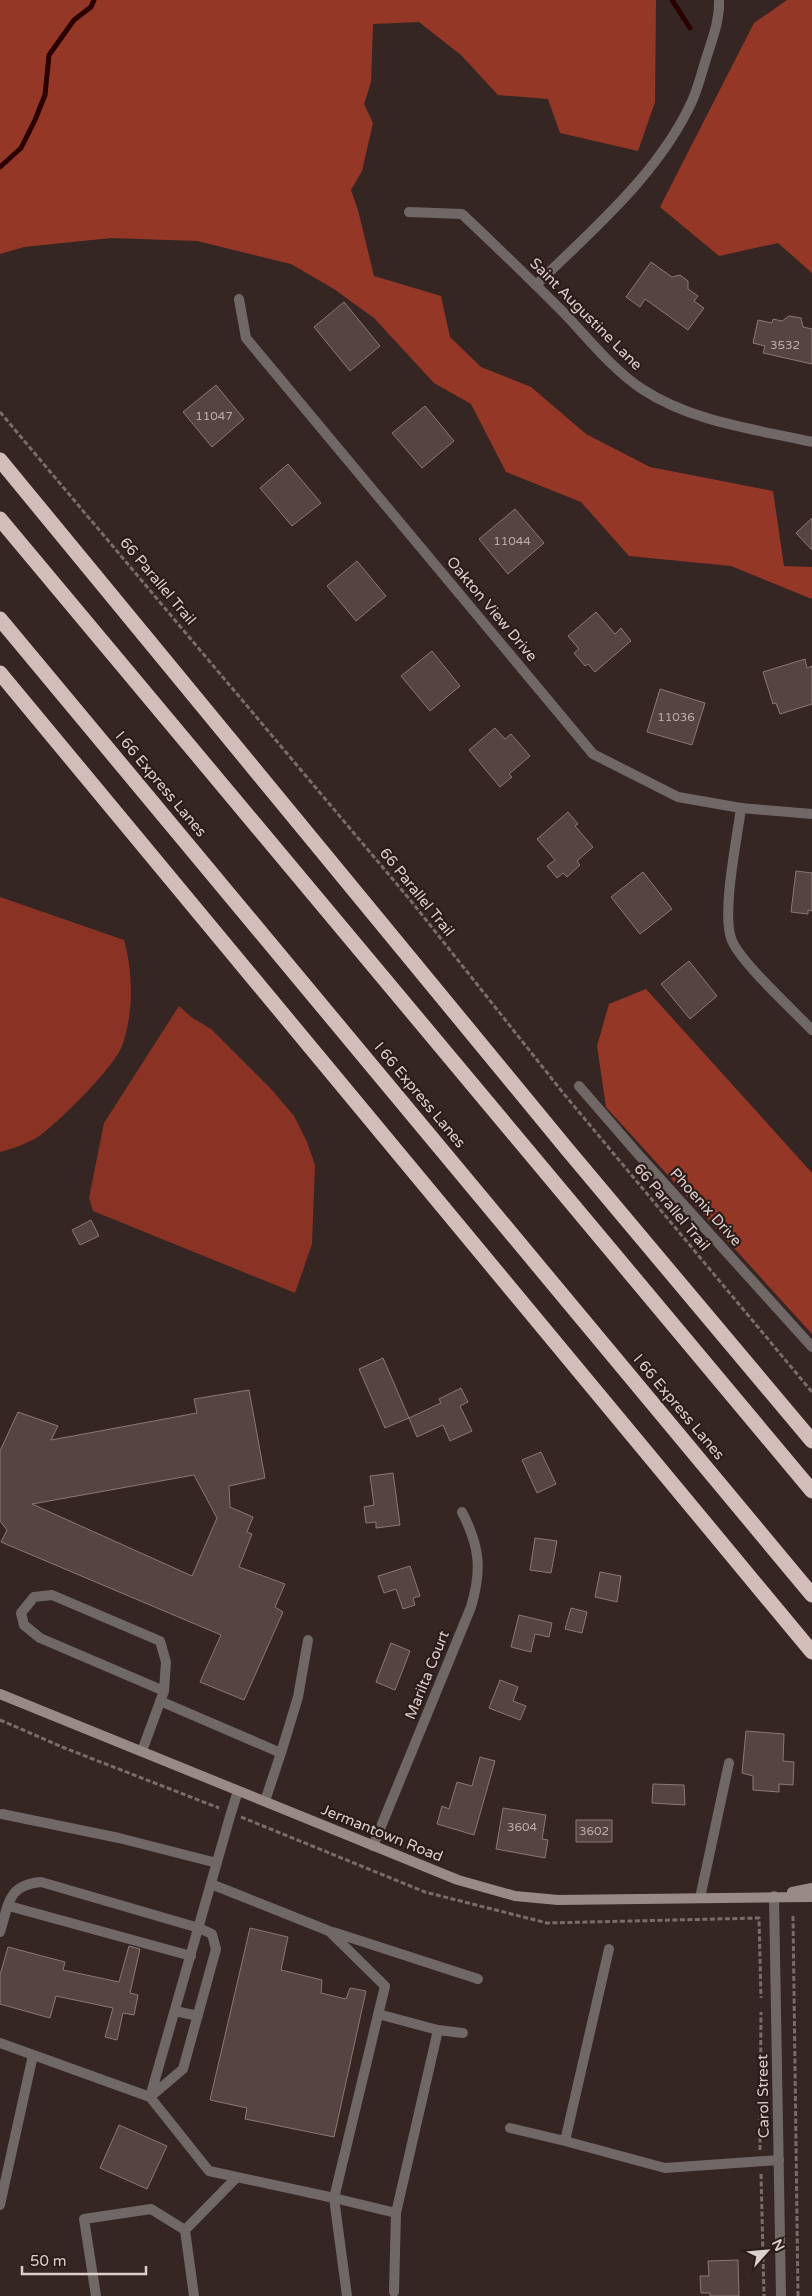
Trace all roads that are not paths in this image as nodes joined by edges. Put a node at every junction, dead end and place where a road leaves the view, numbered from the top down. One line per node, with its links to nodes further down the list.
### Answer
1 (719, 0): 3 (street)
2 (409, 212): 3 (street, Saint Augustine Lane)
3 (536, 285): 5 (street, Saint Augustine Lane)
4 (240, 298): 10 (street, Oakton View Drive)
5 (812, 442)
6 (0, 460): 15 (highway)
7 (0, 519): 16 (highway)
8 (0, 619): 18 (highway, I 66 Express Lanes)
9 (0, 672): 20 (highway)
10 (741, 808): 11 (street, Oakton View Drive); 12 (street)
11 (812, 814)
12 (812, 1030)
13 (579, 1086): 14 (street, Phoenix Drive)
14 (812, 1347)
15 (812, 1441)
16 (812, 1491)
17 (462, 1512): 29 (street, Marilta Court)
18 (812, 1595)
19 (308, 1640): 24 (street)
20 (812, 1652)
21 (0, 1694): 23 (main road, Jermantown Road)
22 (162, 1696): 22 (street); 23 (street); 24 (street)
23 (142, 1752): 26 (main road, Jermantown Road)
24 (281, 1753): 27 (street)
25 (729, 1763): 35 (street)
26 (238, 1791): 27 (main road, Jermantown Road); 30 (street)
27 (265, 1801): 29 (main road, Jermantown Road)
28 (2, 1814): 30 (street)
29 (373, 1846): 35 (main road, Jermantown Road)
30 (217, 1863): 31 (street)
31 (211, 1884): 37 (street); 38 (street)
32 (812, 1888): 33 (main road, Jermantown Road)
33 (774, 1896): 34 (main road, Jermantown Road); 35 (main road, Jermantown Road); 53 (street, Carol Street)
34 (812, 1897)
35 (700, 1898)
36 (9, 1906): 37 (street); 39 (street); 41 (street)
37 (199, 1928): 41 (street); 45 (street)
38 (329, 1931): 42 (street); 44 (street)
39 (0, 1932)
40 (609, 1949): 52 (street)
41 (191, 1956): 43 (street)
42 (478, 1979)
43 (175, 2011): 45 (street); 50 (street)
44 (378, 2014): 46 (street); 55 (street)
45 (198, 2016): 50 (street)
46 (438, 2030): 47 (street); 57 (street)
47 (463, 2033)
48 (0, 2043): 49 (street)
49 (33, 2055): 50 (street); 56 (street)
50 (150, 2097): 54 (street)
51 (510, 2128): 52 (street)
52 (565, 2141): 53 (street)
53 (779, 2160): 63 (street, Carol Street)
54 (237, 2177): 55 (street); 58 (street)
55 (334, 2198): 57 (street); 62 (street)
56 (0, 2205)
57 (396, 2213): 59 (street)
58 (185, 2230): 60 (street); 61 (street)
59 (394, 2292)
60 (96, 2296)
61 (194, 2296)
62 (347, 2296)
63 (781, 2296)

